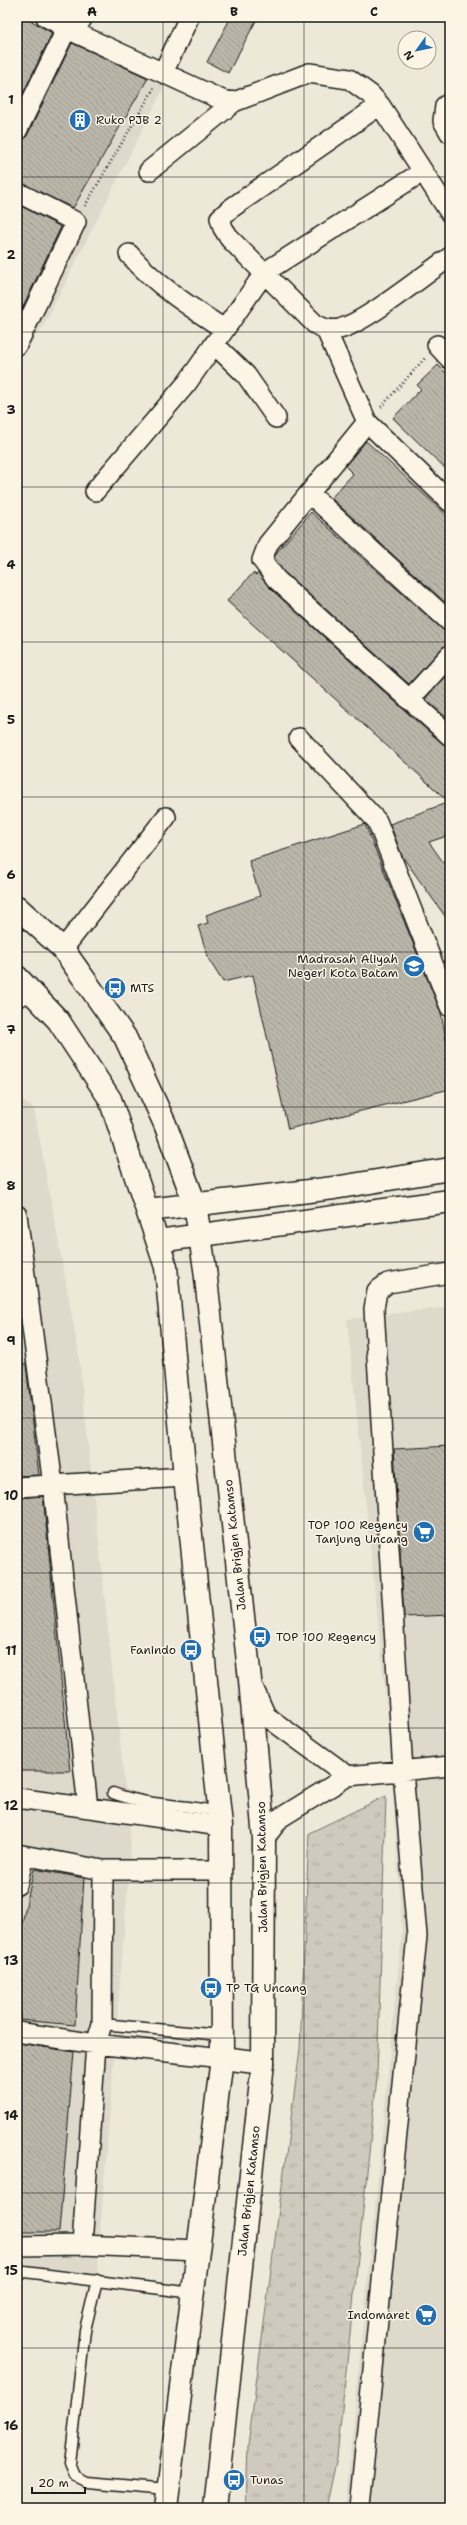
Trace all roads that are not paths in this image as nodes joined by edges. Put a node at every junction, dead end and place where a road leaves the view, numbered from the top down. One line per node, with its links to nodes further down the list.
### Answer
1 (46, 17): 3 (street)
2 (189, 17): 4 (street)
3 (75, 26): 4 (street); 8 (street)
4 (163, 73): 5 (street)
5 (234, 102): 7 (street); 10 (street)
6 (450, 103): 9 (street)
7 (380, 105): 11 (street); 16 (street)
8 (17, 131)
9 (450, 133)
10 (149, 171)
11 (422, 172): 13 (street); 16 (street)
12 (17, 192): 20 (street)
13 (450, 212)
14 (129, 254): 17 (street)
15 (450, 257): 18 (street)
16 (265, 272): 17 (street); 18 (street)
17 (224, 329): 19 (street)
18 (326, 330): 24 (street)
19 (214, 344): 23 (street); 25 (street)
20 (17, 345)
21 (437, 345): 22 (street)
22 (450, 359)
23 (276, 418)
24 (367, 422): 26 (street); 27 (street)
25 (95, 491)
26 (310, 494): 28 (street); 30 (street)
27 (450, 502)
28 (450, 622)
29 (450, 655): 30 (street)
30 (409, 700): 31 (street)
31 (450, 736)
32 (299, 738): 37 (street)
33 (166, 817): 35 (street)
34 (17, 907): 35 (main road, Jalan Brigjen Katamso)
35 (63, 948): 40 (main road, Jalan Brigjen Katamso)
36 (22, 988): 41 (main road)
37 (450, 1007)
38 (450, 1170): 40 (main road)
39 (450, 1201): 43 (main road)
40 (195, 1204): 41 (main road); 43 (main road, Jalan Brigjen Katamso)
41 (148, 1210): 44 (main road)
42 (17, 1215): 47 (street)
43 (199, 1234): 44 (main road); 49 (main road, Jalan Brigjen Katamso)
44 (158, 1241): 46 (main road)
45 (450, 1273): 51 (street)
46 (185, 1477): 47 (street); 56 (main road)
47 (53, 1485): 48 (street); 55 (street)
48 (17, 1487)
49 (250, 1680): 52 (street); 57 (main road, Jalan Brigjen Katamso)
50 (450, 1766): 51 (street)
51 (404, 1771): 52 (street); 78 (street)
52 (348, 1776): 57 (street)
53 (113, 1793): 56 (lane)
54 (17, 1798): 55 (street)
55 (88, 1808): 56 (street)
56 (220, 1819): 60 (main road)
57 (264, 1839): 67 (main road, Jalan Brigjen Katamso)
58 (21, 1855): 59 (street); 61 (street)
59 (103, 1870): 60 (street); 62 (street)
60 (221, 1870): 64 (main road)
61 (17, 1884)
62 (102, 2024): 64 (lane); 65 (street)
63 (17, 2032): 65 (street)
64 (220, 2035): 66 (main road)
65 (96, 2044): 66 (street); 68 (street)
66 (222, 2058): 67 (main road); 70 (main road)
67 (263, 2063): 74 (main road, Jalan Brigjen Katamso)
68 (82, 2245): 69 (street); 70 (street)
69 (17, 2246)
70 (198, 2250): 73 (main road)
71 (17, 2271): 72 (lane)
72 (98, 2280): 73 (lane); 75 (lane)
73 (193, 2293): 75 (main road)
74 (218, 2482): 76 (main road, Jalan Brigjen Katamso); 77 (street)
75 (167, 2498)
76 (215, 2508)
77 (226, 2508)
78 (359, 2508)

